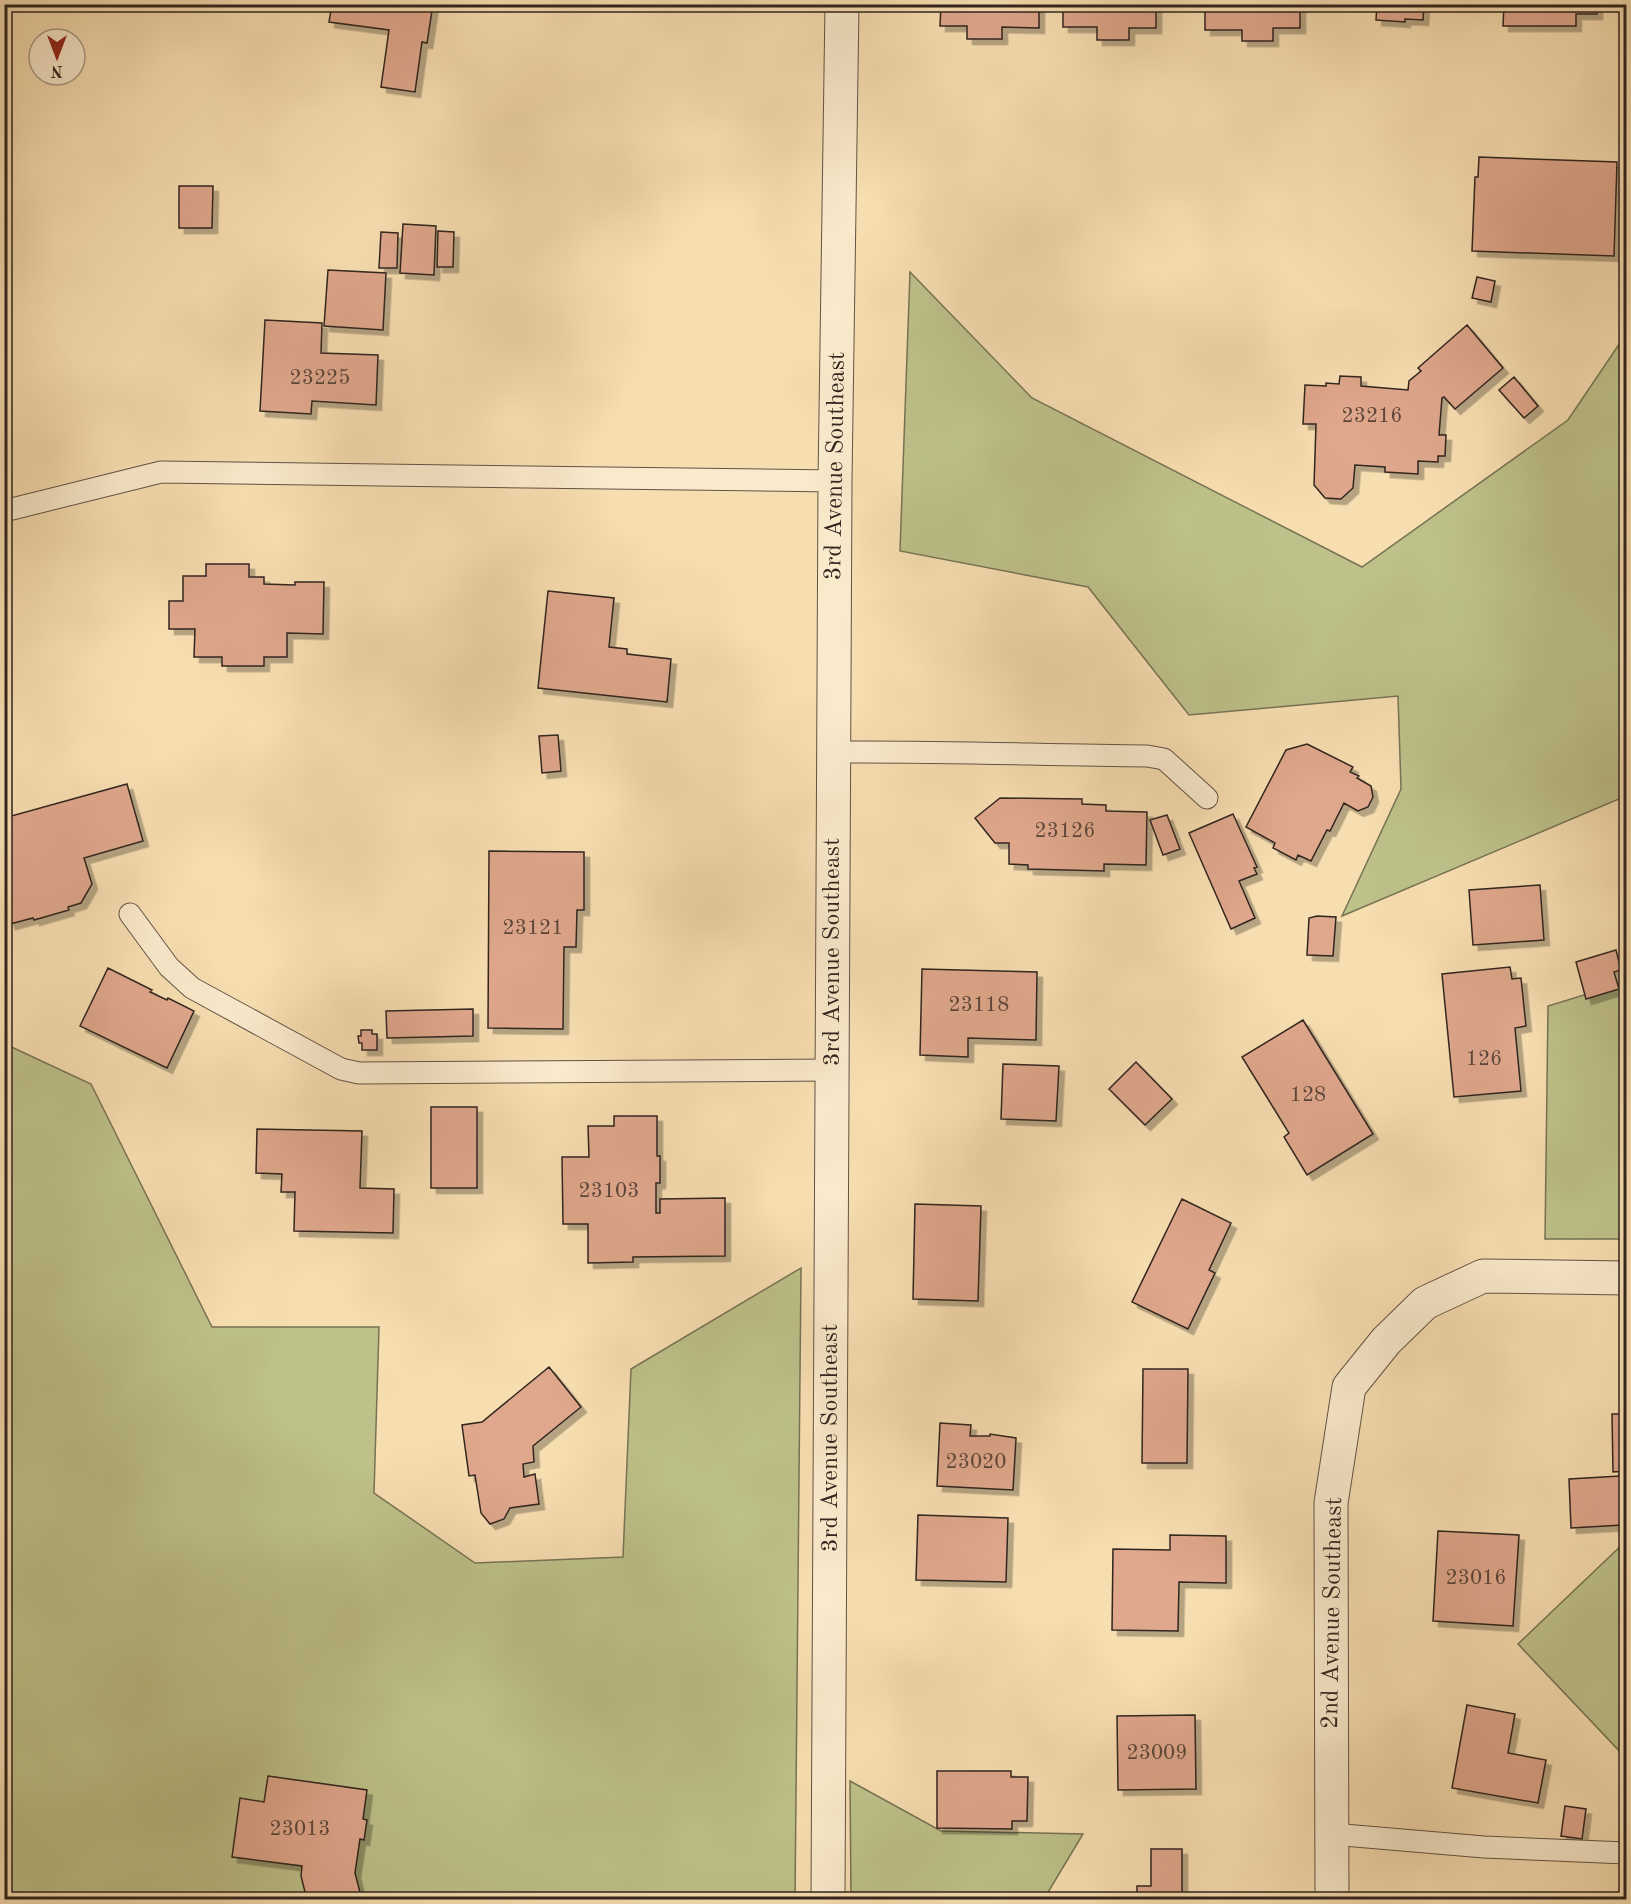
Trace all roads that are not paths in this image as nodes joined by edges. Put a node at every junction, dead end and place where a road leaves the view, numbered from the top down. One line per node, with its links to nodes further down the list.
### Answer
1 (842, 4): 2 (street, 3rd Avenue Southeast)
2 (836, 481): 3 (lane); 4 (street, 3rd Avenue Southeast)
3 (4, 511)
4 (834, 752): 5 (lane); 7 (street, 3rd Avenue Southeast)
5 (1207, 798)
6 (130, 914): 7 (lane)
7 (832, 1070): 11 (street, 3rd Avenue Southeast)
8 (1626, 1278): 9 (street, 2nd Avenue Southeast)
9 (1332, 1834): 10 (lane); 12 (street, 2nd Avenue Southeast)
10 (1626, 1853)
11 (828, 1899)
12 (1332, 1899)

